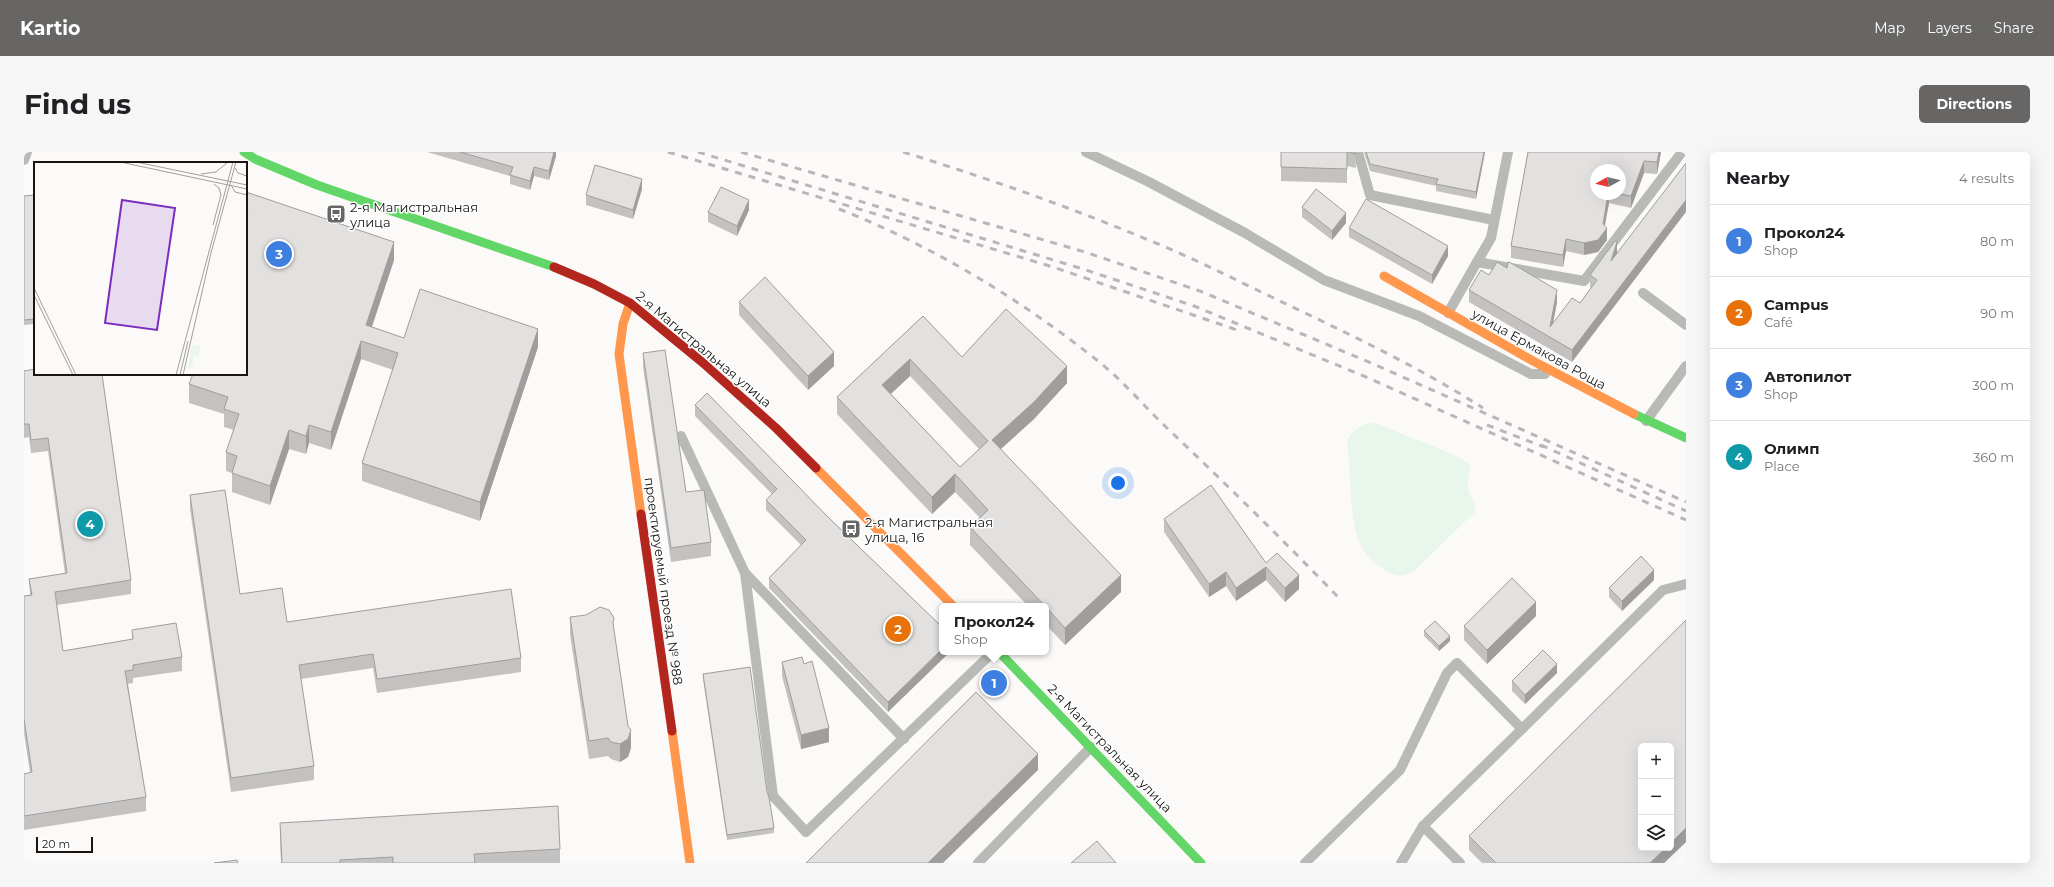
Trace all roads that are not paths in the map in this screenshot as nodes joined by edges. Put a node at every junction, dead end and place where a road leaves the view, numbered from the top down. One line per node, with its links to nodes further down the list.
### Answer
1 (26, 152): 7 (lane)
2 (244, 152): 12 (street, 2-я Магистральная улица)
3 (1086, 152): 16 (lane)
4 (1358, 152): 8 (lane)
5 (1508, 152): 8 (lane)
6 (1682, 152): 9 (lane)
7 (24, 160)
8 (1494, 220): 9 (lane)
9 (1477, 262): 13 (lane)
10 (1384, 276): 13 (street, улица Ермакова Роща)
11 (1643, 293): 14 (lane)
12 (630, 303): 22 (street, 2-я Магистральная улица); 29 (street, проектируемый проезд № 988)
13 (1448, 313): 16 (street, улица Ермакова Роща)
14 (1686, 325)
15 (1686, 366): 17 (lane)
16 (1555, 375): 17 (street, улица Ермакова Роща)
17 (1646, 421): 19 (street, улица Ермакова Роща)
18 (681, 436): 20 (lane)
19 (1686, 438)
20 (745, 573): 26 (lane); 26 (lane)
21 (1686, 584): 25 (lane)
22 (951, 603)
23 (990, 655): 26 (lane)
24 (1002, 655): 27 (street, 2-я Магистральная улица)
25 (1522, 730): 28 (lane); 32 (lane)
26 (904, 738)
27 (1091, 747): 30 (lane); 31 (street, 2-я Магистральная улица)
28 (1423, 826): 33 (lane); 34 (lane)
29 (690, 863)
30 (978, 863)
31 (1201, 863)
32 (1305, 863)
33 (1401, 863)
34 (1460, 863)

